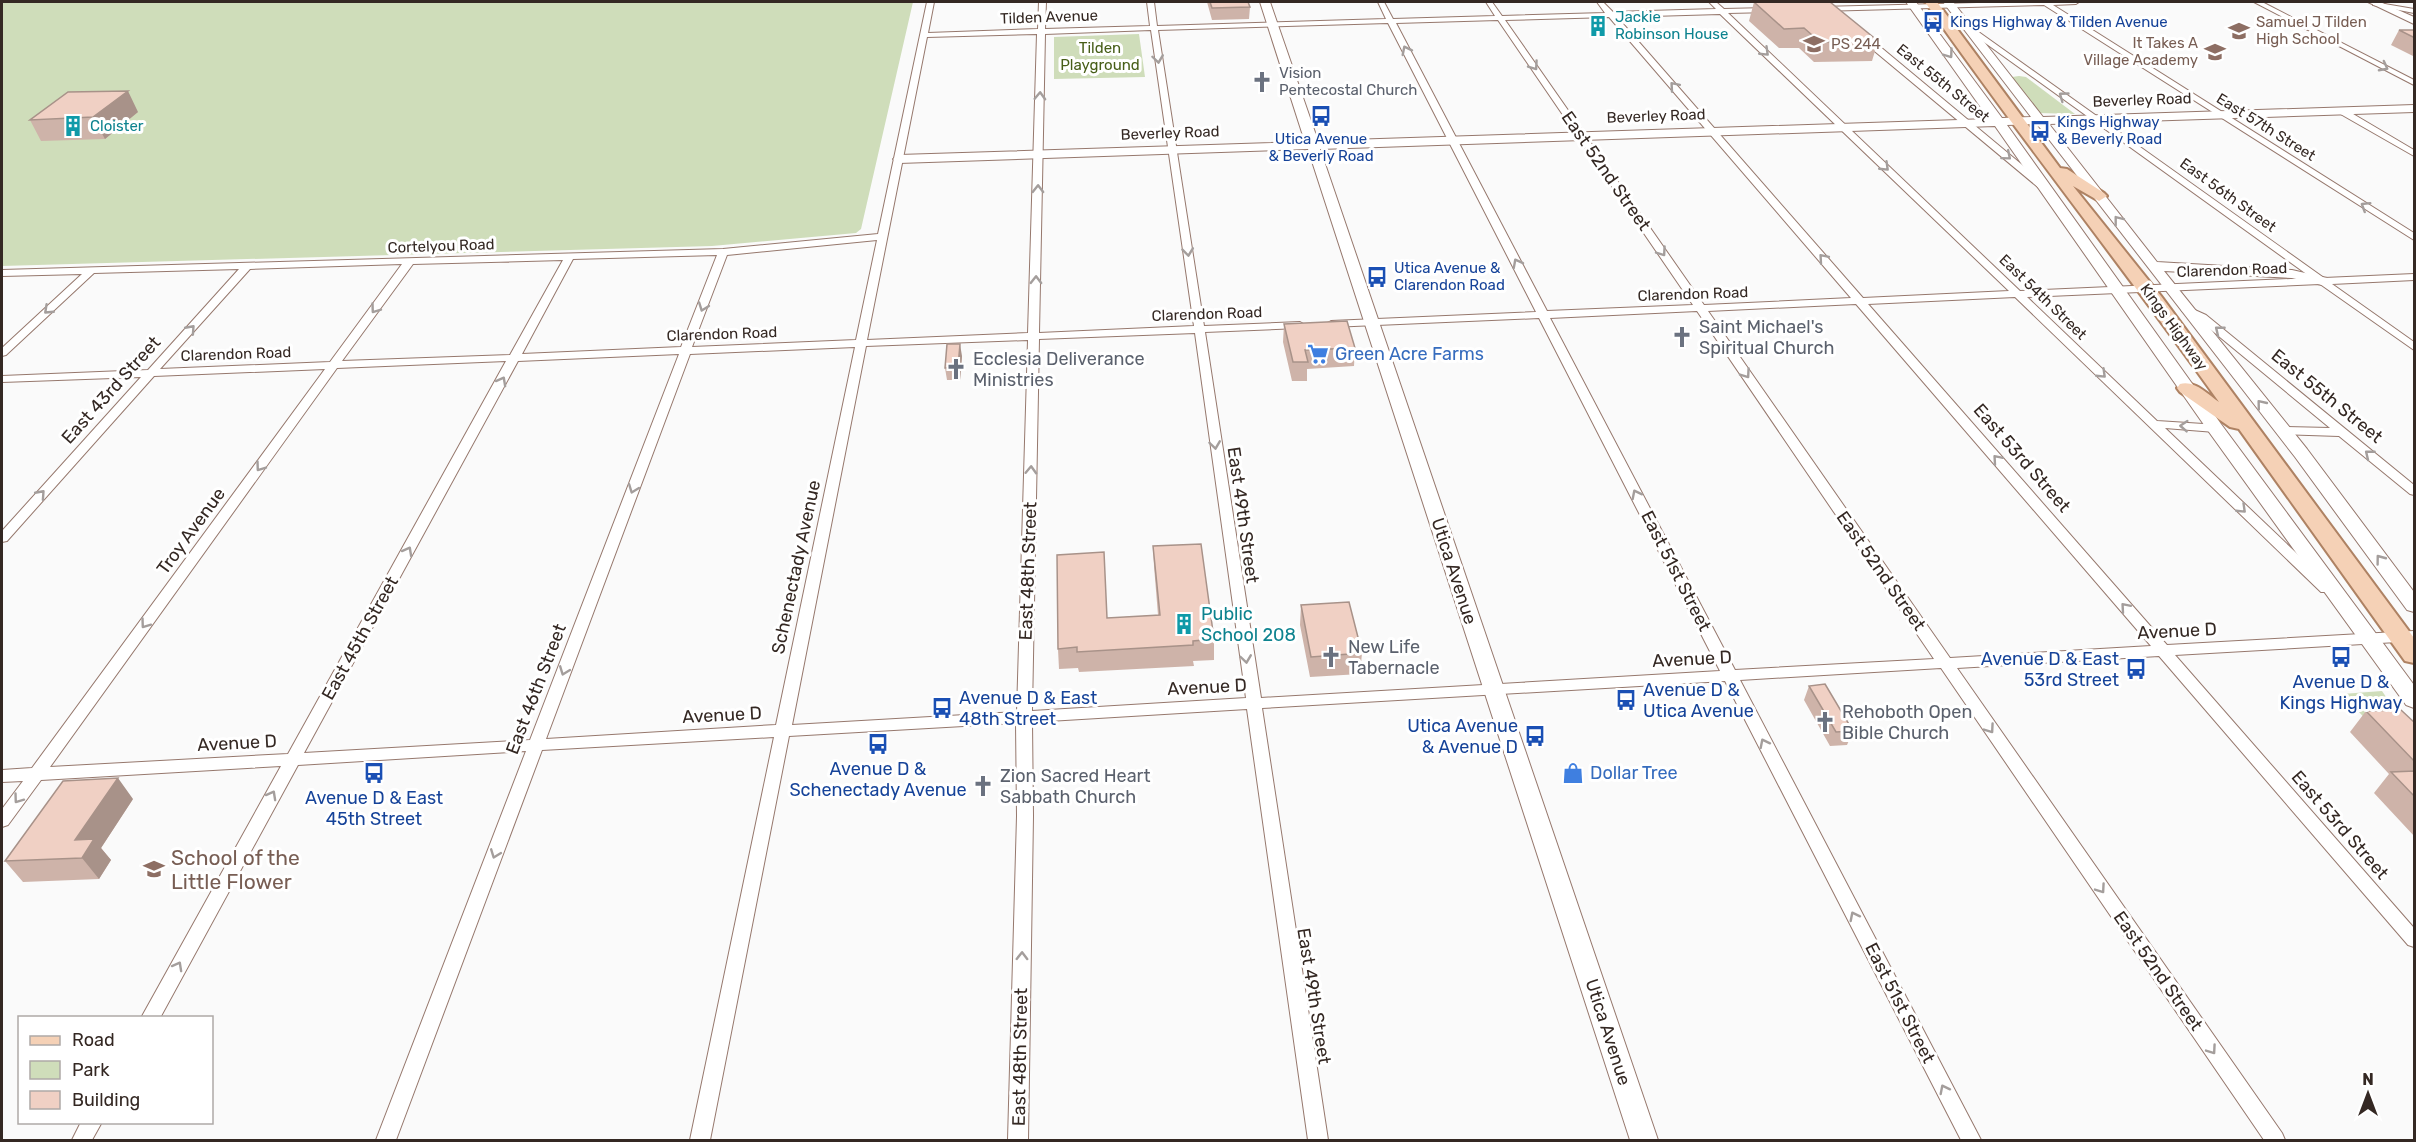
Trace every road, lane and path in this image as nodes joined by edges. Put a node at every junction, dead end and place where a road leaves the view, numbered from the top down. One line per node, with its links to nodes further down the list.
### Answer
1 (930, 2): 32 (street, Schenectady Avenue)
2 (1042, 2): 30 (street, East 48th Street)
3 (1149, 2): 29 (street, East 49th Street)
4 (1265, 2): 27 (street, Utica Avenue)
5 (1381, 2): 25 (street, East 51st Street)
6 (1489, 2): 24 (street, East 52nd Street)
7 (1600, 2): 22 (street, East 53rd Street)
8 (1712, 2): 21 (street, East 54th Street)
9 (1820, 2): 18 (street)
10 (2043, 2): 11 (street); 14 (street); 42 (street, East 57th Street)
11 (2076, 2)
12 (2258, 2): 38 (street, one-way to 38)
13 (2375, 2): 20 (street); 26 (street)
14 (1949, 3): 16 (street); 28 (street, Kings Highway)
15 (1913, 4): 16 (street); 18 (street); 35 (street, Kings Highway, one-way to 35)
16 (1932, 4): 34 (main road, Kings Highway)
17 (1808, 9): 18 (street)
18 (1828, 9): 23 (street)
19 (1775, 10): 21 (street, Tilden Avenue)
20 (2415, 11)
21 (1723, 12): 22 (street, Tilden Avenue); 48 (street, East 54th Street, one-way to 48)
22 (1612, 15): 24 (street, Tilden Avenue); 49 (street, East 53rd Street, one-way to 22)
23 (1836, 15)
24 (1501, 18): 25 (street, Tilden Avenue); 50 (street, East 52nd Street, one-way to 50)
25 (1392, 21): 27 (street, Tilden Avenue); 51 (street, East 51st Street, one-way to 25)
26 (2415, 21)
27 (1273, 24): 29 (street, Tilden Avenue); 52 (street, Utica Avenue)
28 (1966, 25): 33 (street, Kings Highway); 37 (street, East 56th Street)
29 (1154, 28): 30 (street, Tilden Avenue); 53 (street, East 49th Street, one-way to 53)
30 (1042, 31): 32 (street, Tilden Avenue); 55 (street, East 48th Street, one-way to 30)
31 (1860, 34): 47 (street, East 55th Street)
32 (923, 35): 56 (street, Schenectady Avenue)
33 (1987, 52): 34 (main road); 36 (street, Kings Highway)
34 (1979, 67): 39 (main road, Kings Highway)
35 (1961, 71): 39 (main road); 46 (street, Kings Highway)
36 (2003, 73): 37 (street); 44 (street, Kings Highway)
37 (2032, 73): 43 (street, East 56th Street, one-way to 37)
38 (2415, 83)
39 (1999, 95): 45 (main road, Kings Highway)
40 (2415, 108): 41 (street, Beverley Road)
41 (2340, 110): 42 (street, Beverley Road); 54 (street)
42 (2220, 114): 43 (street, Beverley Road); 63 (street, East 57th Street, one-way to 42)
43 (2095, 118): 44 (street, Beverley Road); 72 (street, East 56th Street)
44 (2040, 120): 45 (street, Beverley Road); 60 (street, Kings Highway)
45 (2019, 121): 46 (street, Beverley Road); 57 (main road, Kings Highway)
46 (1998, 122): 47 (street, Beverley Road); 58 (street, Kings Highway)
47 (1967, 123): 48 (street, Beverley Road); 58 (street, East 55th Street, one-way to 58)
48 (1843, 126): 49 (street, Beverley Road); 76 (street, East 54th Street, one-way to 76)
49 (1713, 131): 50 (street, Beverley Road); 77 (street, East 53rd Street, one-way to 49)
50 (1581, 135): 51 (street, Beverley Road); 78 (street, East 52nd Street, one-way to 78)
51 (1452, 139): 52 (street, Beverley Road); 80 (street, East 51st Street, one-way to 51)
52 (1313, 145): 53 (street, Beverley Road); 81 (street, Utica Avenue)
53 (1172, 150): 55 (street, Beverley Road); 82 (street, East 49th Street, one-way to 82)
54 (2415, 153)
55 (1038, 154): 56 (street, Beverley Road); 83 (street, East 48th Street, one-way to 55)
56 (899, 159): 62 (street, Schenectady Avenue)
57 (2050, 165): 59 (main road, Kings Highway); 60 (main road)
58 (2046, 189): 61 (street, Kings Highway)
59 (2072, 194): 61 (main road); 74 (main road, Kings Highway)
60 (2099, 196): 68 (street, Kings Highway, one-way to 60)
61 (2067, 217): 75 (street, Kings Highway)
62 (882, 237): 64 (street, Cortelyou Road); 84 (street, Schenectady Avenue)
63 (2415, 237)
64 (723, 252): 65 (street, Cortelyou Road); 86 (street, East 46th Street, one-way to 86)
65 (569, 258): 66 (street, Cortelyou Road); 88 (street, East 45th Street)
66 (410, 262): 67 (street, Cortelyou Road); 89 (street, Troy Avenue, one-way to 89)
67 (247, 266): 69 (street, Cortelyou Road); 90 (street, East 43rd Street, one-way to 67)
68 (2154, 266): 72 (street); 73 (street, Kings Highway)
69 (91, 270): 70 (street, Cortelyou Road); 87 (street, one-way to 87)
70 (2, 273)
71 (2415, 278): 72 (street, Clarendon Road)
72 (2322, 281): 73 (street, Clarendon Road); 85 (street, East 56th Street)
73 (2169, 287): 74 (street, Clarendon Road); 79 (street, Kings Highway)
74 (2145, 288): 75 (street, Clarendon Road); 97 (main road, Kings Highway)
75 (2117, 289): 76 (street, Clarendon Road); 92 (street, Kings Highway)
76 (2018, 294): 77 (street, Clarendon Road); 93 (street, East 54th Street, one-way to 93)
77 (1861, 302): 78 (street, Clarendon Road); 104 (street, East 53rd Street, one-way to 77)
78 (1701, 308): 80 (street, Clarendon Road); 105 (street, East 52nd Street, one-way to 105)
79 (2186, 309): 95 (street, Kings Highway, one-way to 79); 96 (street, East 55th Street, one-way to 79)
80 (1544, 315): 81 (street, Clarendon Road); 106 (street, East 51st Street, one-way to 80)
81 (1372, 322): 82 (street, Clarendon Road); 107 (street, Utica Avenue)
82 (1198, 329): 83 (street, Clarendon Road); 109 (street, East 49th Street, one-way to 109)
83 (1035, 336): 84 (street, Clarendon Road); 110 (street, East 48th Street, one-way to 83)
84 (862, 344): 86 (street, Clarendon Road); 111 (street, Schenectady Avenue)
85 (2415, 347)
86 (686, 351): 88 (street, Clarendon Road); 112 (street, East 46th Street, one-way to 112)
87 (2, 353)
88 (515, 358): 89 (street, Clarendon Road); 113 (street, East 45th Street, one-way to 88)
89 (334, 365): 90 (street, Clarendon Road); 114 (street, Troy Avenue, one-way to 114)
90 (152, 373): 91 (street, Clarendon Road); 99 (street, East 43rd Street, one-way to 90)
91 (2, 379)
92 (2187, 388): 94 (street, Kings Highway); 97 (main road)
93 (2153, 424): 94 (street, one-way to 93); 101 (street, East 54th Street, one-way to 101)
94 (2215, 428): 101 (street, Kings Highway)
95 (2283, 431): 96 (street); 100 (street, Kings Highway, one-way to 95)
96 (2343, 432): 98 (street, East 55th Street, one-way to 96)
97 (2253, 434): 103 (main road, Kings Highway)
98 (2415, 491)
99 (2, 537)
100 (2415, 606)
101 (2353, 615): 102 (street, Kings Highway)
102 (2370, 639): 103 (street, Avenue D); 104 (street, Avenue D); 108 (street, Kings Highway)
103 (2410, 643)
104 (2163, 651): 105 (street, Avenue D); 117 (street, East 53rd Street)
105 (1945, 664): 106 (street, Avenue D); 127 (street, East 52nd Street, one-way to 127)
106 (1730, 676): 107 (street, Avenue D); 126 (street, East 51st Street, one-way to 106)
107 (1494, 690): 109 (street, Avenue D); 125 (street, Utica Avenue)
108 (2415, 700)
109 (1252, 704): 110 (street, Avenue D); 124 (street, East 49th Street)
110 (1024, 717): 111 (street, Avenue D); 123 (street, East 48th Street, one-way to 110)
111 (783, 731): 112 (street, Avenue D); 122 (street, Schenectady Avenue)
112 (536, 745): 113 (street, Avenue D); 121 (street, East 46th Street, one-way to 121)
113 (292, 760): 114 (street, Avenue D); 118 (street, East 45th Street, one-way to 113)
114 (35, 774): 115 (street, Avenue D); 116 (street, Troy Avenue, one-way to 116)
115 (2, 776)
116 (2, 821)
117 (2415, 940)
118 (151, 1016)
119 (91, 1124): 120 (street)
120 (82, 1140)
121 (386, 1140)
122 (700, 1140)
123 (1018, 1140)
124 (1318, 1140)
125 (1644, 1140)
126 (1971, 1140)
127 (2275, 1140)

